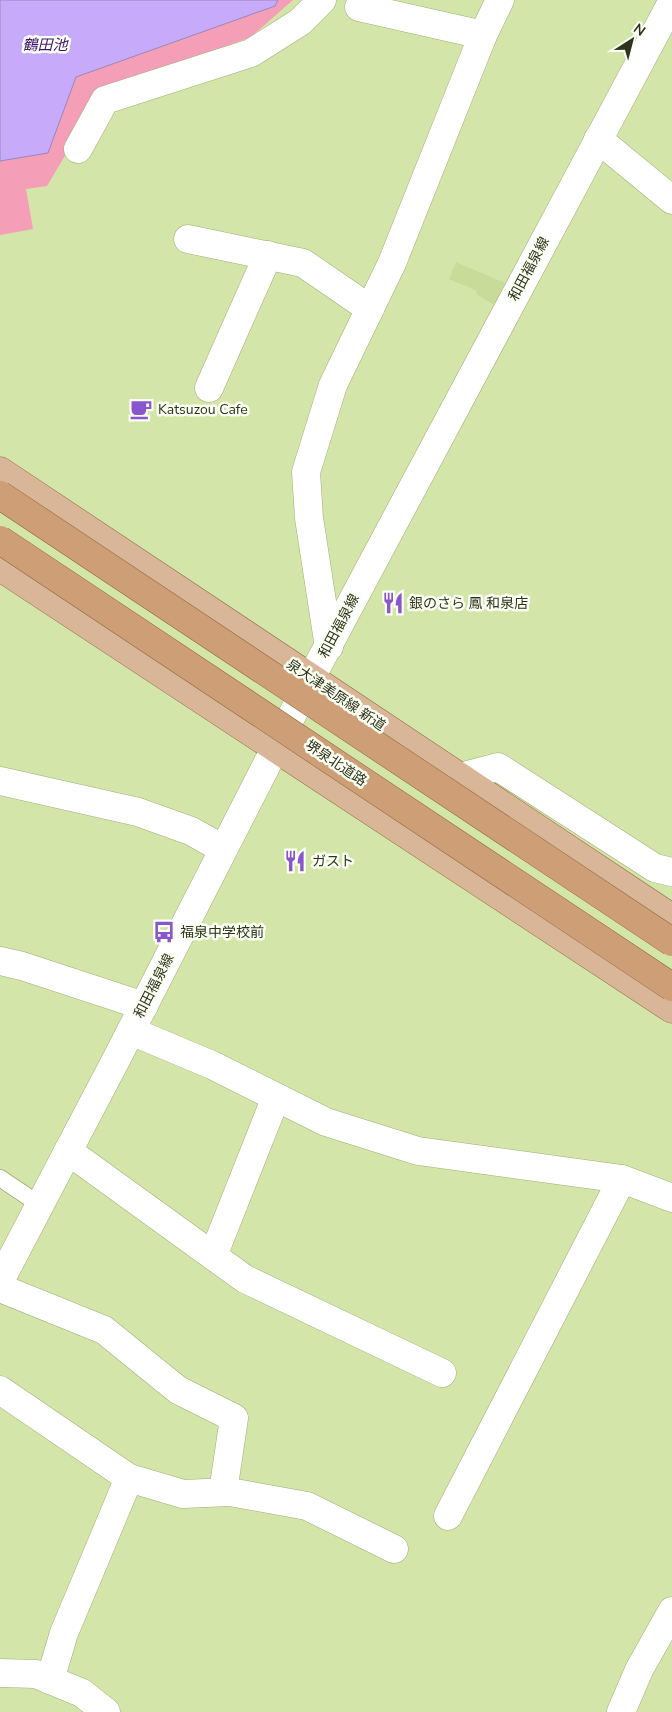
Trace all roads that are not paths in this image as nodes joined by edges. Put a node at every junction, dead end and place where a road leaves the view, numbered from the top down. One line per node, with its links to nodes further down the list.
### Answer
1 (322, 0): 7 (street)
2 (500, 0): 5 (street)
3 (672, 2): 6 (street, 和田福泉線)
4 (359, 7): 5 (street)
5 (483, 35): 11 (street)
6 (598, 140): 8 (street); 17 (street, 和田福泉線)
7 (78, 148)
8 (672, 200)
9 (188, 239): 10 (street)
10 (268, 255): 11 (street); 12 (street)
11 (370, 309): 17 (street)
12 (209, 388)
13 (0, 471): 18 (main road, 泉大津美原線 新道)
14 (0, 495): 25 (highway, bridge)
15 (0, 540): 27 (highway, 堺泉北道路, bridge)
16 (0, 567): 19 (main road)
17 (329, 647): 18 (street, 和田福泉線)
18 (311, 678): 19 (street, 和田福泉線); 20 (main road, 泉大津美原線 新道)
19 (276, 750): 22 (street, 和田福泉線); 29 (main road)
20 (460, 776): 23 (street); 24 (main road, 泉大津美原線 新道)
21 (0, 781): 22 (street)
22 (223, 850): 28 (street, 和田福泉線)
23 (672, 872)
24 (672, 918)
25 (672, 942)
26 (0, 961): 28 (street)
27 (672, 987)
28 (144, 1006): 30 (street, 和田福泉線)
29 (672, 1009)
30 (131, 1031): 31 (street); 32 (street, 和田福泉線)
31 (276, 1097): 34 (street); 37 (street)
32 (68, 1151): 36 (street, 和田福泉線); 37 (street)
33 (0, 1178): 36 (lane)
34 (622, 1179): 35 (street); 44 (street)
35 (672, 1198)
36 (40, 1204): 38 (street, 和田福泉線)
37 (213, 1256): 40 (street)
38 (0, 1281)
39 (0, 1288): 43 (street)
40 (442, 1372)
41 (0, 1390): 42 (street)
42 (130, 1478): 43 (street); 48 (street)
43 (223, 1492): 45 (street)
44 (448, 1516)
45 (394, 1549)
46 (672, 1611): 50 (street)
47 (0, 1674): 48 (street)
48 (50, 1680): 49 (street)
49 (106, 1712)
50 (621, 1712)

